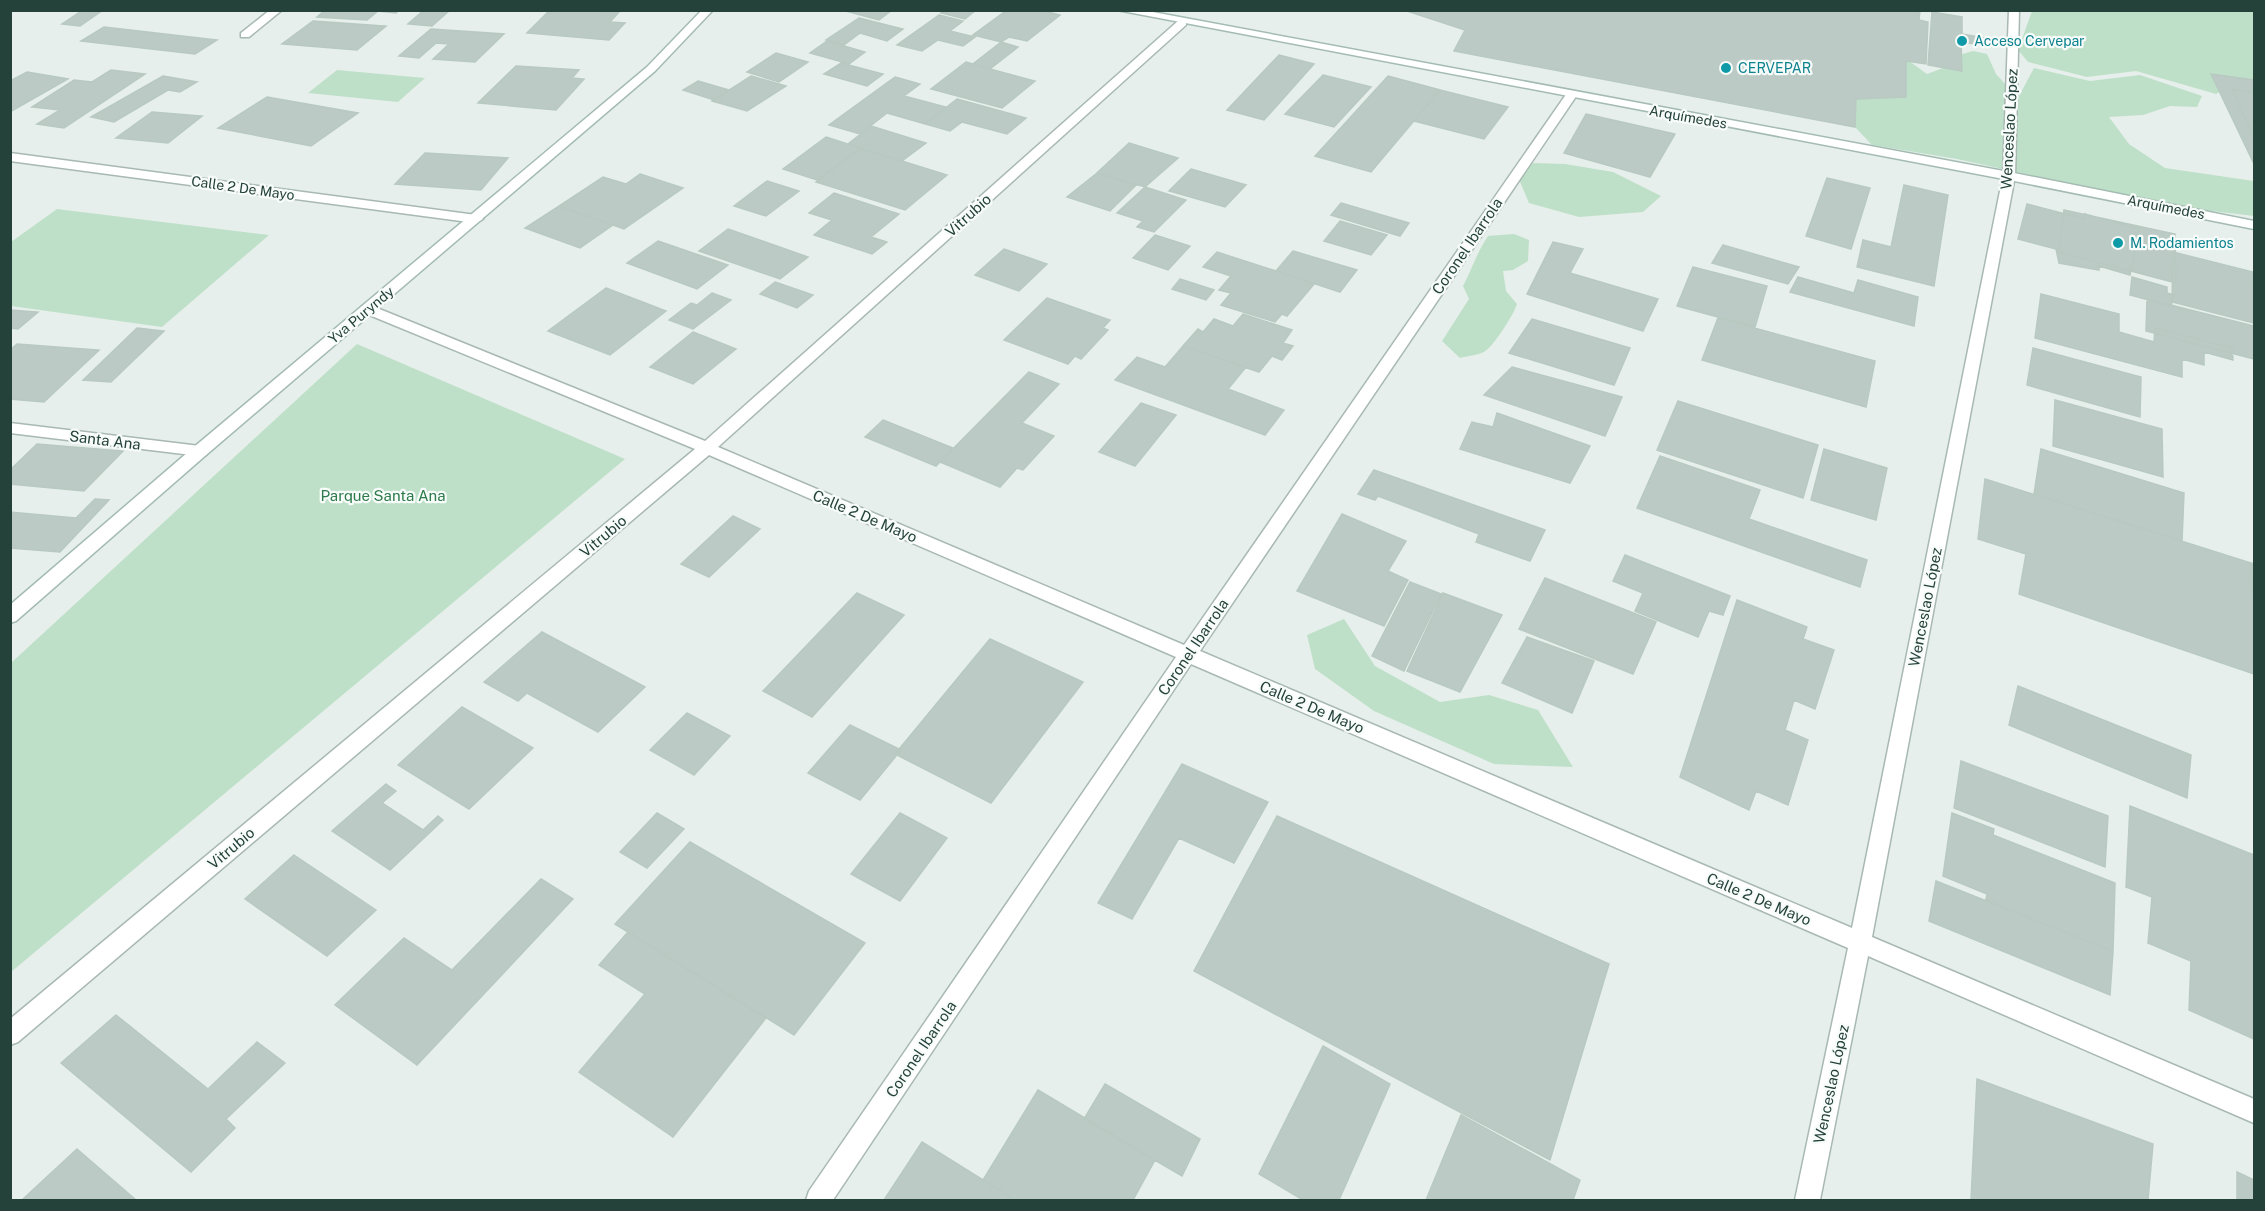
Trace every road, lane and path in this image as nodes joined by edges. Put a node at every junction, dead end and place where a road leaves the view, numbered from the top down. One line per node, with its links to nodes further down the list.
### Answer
1 (277, 10): 6 (street)
2 (708, 10): 10 (street, Yva Puryndy)
3 (1122, 10): 5 (street, Arquímedes)
4 (2014, 10): 9 (street, Wenceslao López)
5 (1182, 23): 7 (street, Arquímedes); 14 (street, Vitrubio)
6 (245, 35)
7 (1571, 95): 9 (street, Arquímedes); 17 (street, Coronel Ibarrola)
8 (10, 157): 10 (street, Calle 2 De Mayo)
9 (2009, 176): 11 (street, Arquímedes); 18 (street, Wenceslao López)
10 (476, 219): 12 (street, Yva Puryndy)
11 (2254, 225)
12 (367, 309): 14 (street, Calle 2 De Mayo); 15 (street, Yva Puryndy)
13 (10, 428): 15 (street, Santa Ana)
14 (707, 448): 17 (street, Calle 2 De Mayo); 19 (street, Vitrubio)
15 (200, 451): 16 (street, Yva Puryndy)
16 (10, 616)
17 (1188, 654): 18 (street, Calle 2 De Mayo); 21 (street, Coronel Ibarrola)
18 (1860, 942): 20 (street, Calle 2 De Mayo); 22 (street, Wenceslao López)
19 (10, 1034)
20 (2254, 1111)
21 (818, 1200)
22 (1807, 1200)

